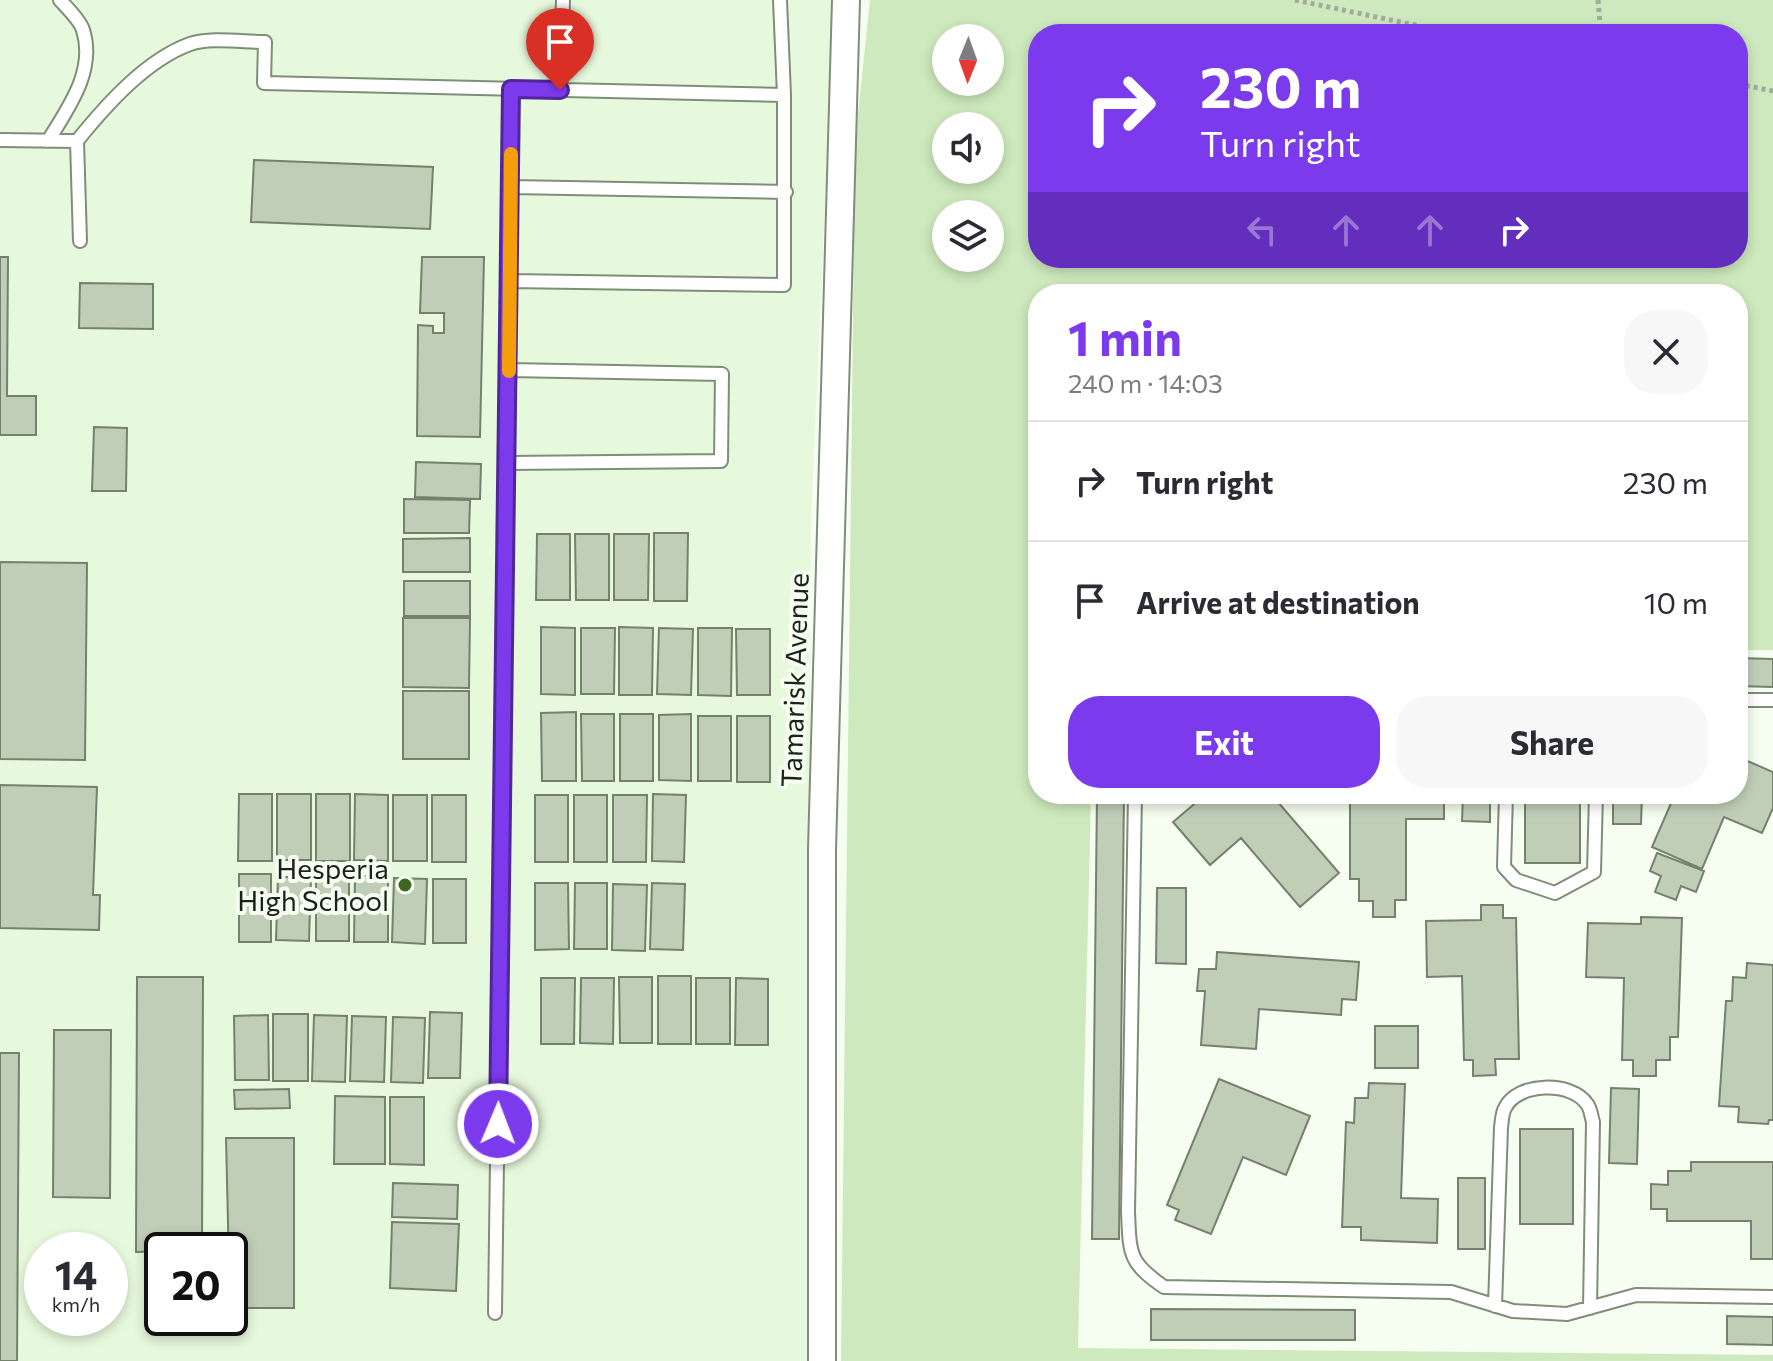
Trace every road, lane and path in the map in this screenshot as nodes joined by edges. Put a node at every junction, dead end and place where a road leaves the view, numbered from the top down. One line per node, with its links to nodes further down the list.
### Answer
1 (60, 0): 15 (lane)
2 (563, 0): 11 (lane)
3 (780, 0): 13 (lane)
4 (846, 0): 32 (street, Tamarisk Avenue)
5 (1295, 0): 7 (path)
6 (1598, 0): 8 (path)
7 (1410, 24)
8 (1600, 24)
9 (1748, 86): 12 (path)
10 (511, 89): 11 (lane); 16 (lane); 17 (lane)
11 (560, 90): 13 (lane)
12 (1773, 91)
13 (784, 95): 18 (lane)
14 (0, 140): 15 (lane)
15 (48, 141): 16 (lane)
16 (77, 141): 19 (lane)
17 (511, 187): 18 (lane); 20 (lane)
18 (786, 192): 20 (lane)
19 (80, 241)
20 (510, 281): 21 (lane)
21 (509, 370): 22 (lane); 22 (lane)
22 (507, 463): 31 (lane)
23 (1748, 700): 24 (lane)
24 (1773, 700)
25 (1135, 804): 29 (lane)
26 (1506, 804): 27 (lane)
27 (1596, 804)
28 (1773, 1297): 30 (lane)
29 (1495, 1306): 30 (lane); 30 (lane)
30 (1590, 1308)
31 (495, 1313)
32 (822, 1361)

